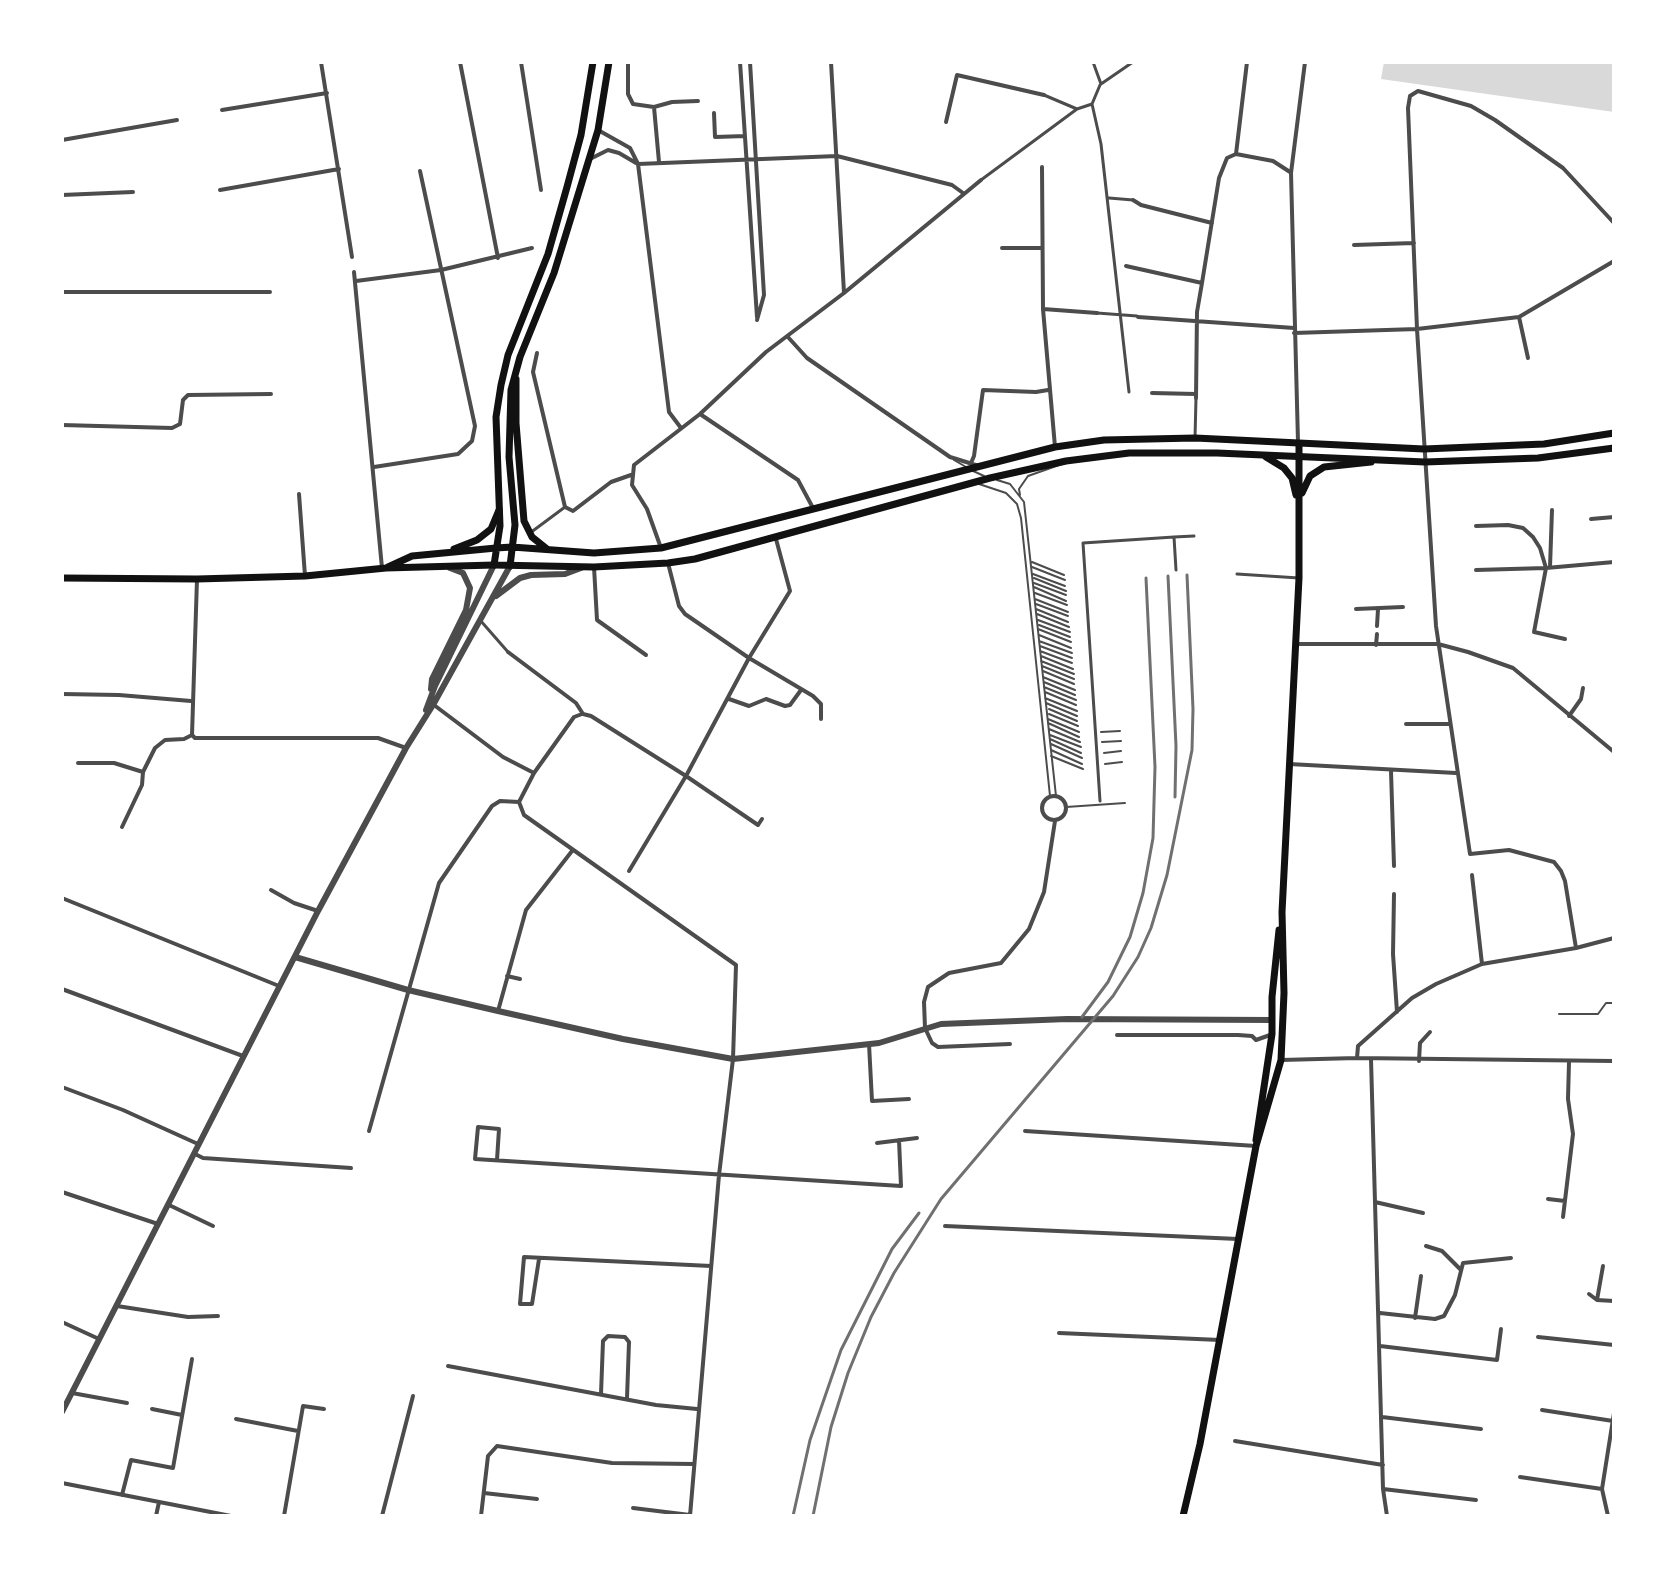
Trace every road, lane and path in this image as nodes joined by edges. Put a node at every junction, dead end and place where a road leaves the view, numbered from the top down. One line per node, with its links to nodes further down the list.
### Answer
1 (321, 62): 15 (street)
2 (460, 62): 55 (street)
3 (521, 62): 41 (street)
4 (593, 62): 106 (main road)
5 (609, 62): 25 (main road)
6 (628, 62): 19 (street)
7 (740, 62): 26 (street)
8 (750, 62): 31 (street)
9 (831, 62): 29 (street)
10 (1093, 62): 14 (street)
11 (1133, 62): 14 (street)
12 (1247, 62): 28 (street)
13 (1305, 62): 38 (street)
14 (1101, 84): 18 (street)
15 (327, 93): 21 (street); 36 (street)
16 (1044, 95): 20 (street); 24 (street)
17 (698, 101): 19 (street)
18 (1092, 104): 20 (street); 45 (street)
19 (654, 107): 33 (street)
20 (1077, 109): 39 (street)
21 (222, 110)
22 (714, 113): 26 (street)
23 (177, 120): 27 (street)
24 (946, 122)
25 (598, 130): 32 (main road); 34 (street)
26 (745, 136): 30 (street)
27 (62, 140)
28 (1236, 154): 38 (street); 47 (street)
29 (837, 156): 31 (street); 43 (street); 65 (street)
30 (747, 159): 31 (street); 31 (street); 33 (street)
31 (757, 159)
32 (588, 160): 34 (street); 77 (main road)
33 (659, 162): 34 (street)
34 (638, 164): 85 (street)
35 (1042, 167): 53 (street)
36 (339, 169): 40 (street); 54 (street)
37 (420, 171): 59 (street)
38 (1291, 173): 73 (street)
39 (981, 180): 43 (street)
40 (220, 190)
41 (541, 190)
42 (133, 192): 44 (street)
43 (963, 193): 65 (street)
44 (62, 195)
45 (1108, 198): 46 (street); 57 (street)
46 (1133, 200): 47 (street)
47 (1212, 223): 62 (street)
48 (1614, 223): 49 (street)
49 (1414, 243): 50 (street); 72 (street)
50 (1354, 245)
51 (532, 248): 55 (street)
52 (1002, 248): 53 (street)
53 (1041, 248): 66 (street)
54 (352, 257)
55 (498, 258): 59 (street)
56 (1614, 261): 70 (street)
57 (1114, 264): 58 (street); 68 (street)
58 (1126, 266): 62 (street)
59 (441, 270): 61 (street); 98 (street)
60 (354, 272): 61 (street)
61 (356, 281): 98 (street)
62 (1202, 283): 71 (street)
63 (62, 292): 64 (street)
64 (270, 292)
65 (844, 293): 74 (street)
66 (1043, 309): 67 (street); 78 (street)
67 (1097, 313): 68 (street)
68 (1120, 316): 69 (street); 79 (street)
69 (1138, 317): 71 (street)
70 (1519, 317): 72 (street); 76 (street)
71 (1197, 321): 73 (street); 82 (street)
72 (1417, 329): 73 (street); 91 (street)
73 (1294, 330): 88 (street)
74 (787, 336): 83 (street); 97 (street)
75 (537, 353): 105 (street)
76 (1528, 358)
77 (515, 374): 113 (main road); 117 (main road)
78 (1048, 390): 89 (street); 97 (street)
79 (1129, 392)
80 (1152, 393): 82 (street)
81 (271, 394): 84 (street)
82 (1196, 396): 87 (street)
83 (700, 414): 85 (street); 107 (street)
84 (62, 425)
85 (681, 428): 99 (street)
86 (1614, 433): 91 (main road)
87 (1195, 438): 88 (main road); 89 (main road)
88 (1299, 444): 91 (main road); 93 (main road)
89 (1055, 447): 97 (main road)
90 (1614, 448): 96 (main road)
91 (1424, 449): 96 (street)
92 (1262, 455): 93 (main road); 94 (main road); 109 (main road)
93 (1298, 458): 95 (main road); 104 (main road)
94 (1066, 461): 100 (main road); 103 (lane)
95 (1373, 461): 96 (main road); 104 (main road)
96 (1425, 462): 165 (street)
97 (970, 466): 100 (lane); 107 (main road)
98 (374, 467): 128 (street)
99 (631, 475): 105 (street); 119 (street)
100 (990, 478): 101 (main road); 103 (lane)
101 (970, 484): 114 (main road); 131 (lane)
102 (299, 494): 136 (street)
103 (1020, 496): 125 (lane)
104 (1300, 500): 109 (main road)
105 (565, 507): 113 (street)
106 (499, 509): 118 (main road); 121 (main road)
107 (814, 510): 119 (main road)
108 (1552, 510): 130 (street)
109 (1300, 517): 138 (main road)
110 (1614, 517): 111 (street)
111 (1591, 519)
112 (1476, 526): 130 (street)
113 (530, 533): 120 (main road)
114 (776, 536): 123 (main road); 173 (street)
115 (1194, 536): 116 (street)
116 (1174, 537): 132 (street); 238 (street)
117 (512, 547): 118 (main road); 120 (main road); 126 (main road)
118 (496, 548): 121 (main road); 124 (main road)
119 (661, 548): 120 (main road); 123 (lane)
120 (549, 550)
121 (440, 553): 128 (main road)
122 (1614, 562): 130 (street)
123 (668, 563): 127 (main road); 173 (street)
124 (494, 565): 126 (main road); 129 (main road); 192 (street)
125 (1031, 565): 131 (lane); 135 (lane); 140 (lane); 141 (lane)
126 (510, 566): 127 (main road); 146 (street)
127 (589, 567): 146 (street); 171 (street)
128 (384, 568): 129 (main road); 136 (main road)
129 (450, 568): 192 (street)
130 (1548, 568): 133 (street); 161 (street)
131 (1026, 569): 172 (lane)
132 (1176, 570)
133 (1476, 570)
134 (1237, 574): 138 (street)
135 (1064, 575)
136 (305, 576): 139 (main road)
137 (62, 578): 139 (main road)
138 (1299, 578): 164 (main road)
139 (197, 579): 190 (street)
140 (1033, 580): 142 (lane); 143 (lane); 143 (lane); 144 (lane)
141 (1065, 580)
142 (1065, 586)
143 (1034, 592): 145 (lane)
144 (1066, 593)
145 (1035, 598): 147 (lane); 147 (lane)
146 (492, 599): 154 (street)
147 (1035, 604): 150 (lane)
148 (1403, 607): 149 (street)
149 (1378, 608): 151 (street); 156 (street)
150 (1036, 609): 152 (lane); 155 (lane)
151 (1356, 609)
152 (1037, 614): 153 (lane); 158 (lane)
153 (1037, 619): 157 (lane); 157 (lane)
154 (480, 620): 170 (street); 192 (street)
155 (1068, 622)
156 (1377, 626)
157 (1038, 627): 160 (lane); 163 (lane)
158 (1069, 627)
159 (1377, 634): 166 (street)
160 (1039, 635): 162 (lane); 168 (lane)
161 (1565, 639)
162 (1039, 641): 167 (lane); 167 (lane)
163 (1071, 642)
164 (1296, 644): 166 (street); 230 (main road)
165 (1438, 644): 166 (street); 199 (street); 204 (street)
166 (1376, 645)
167 (1040, 646): 169 (lane)
168 (1071, 648)
169 (1040, 651): 174 (lane); 175 (lane)
170 (508, 652): 197 (street)
171 (646, 655)
172 (1036, 657): 174 (lane); 237 (lane)
173 (749, 658): 184 (street); 188 (street)
174 (1041, 658): 176 (lane); 177 (lane); 178 (lane)
175 (1072, 663)
176 (1042, 669): 179 (lane); 180 (lane); 182 (lane)
177 (1073, 669)
178 (1074, 674)
179 (1043, 677): 181 (lane); 181 (lane)
180 (1074, 679)
181 (1044, 682): 185 (lane)
182 (1074, 684)
183 (1583, 688): 199 (street)
184 (801, 690): 188 (street); 200 (street)
185 (1044, 690): 187 (lane); 189 (lane); 193 (lane)
186 (62, 694): 190 (street)
187 (1045, 698): 191 (lane); 195 (lane)
188 (729, 699): 236 (street)
189 (1076, 700)
190 (191, 701): 211 (street)
191 (1046, 703): 194 (lane); 198 (lane)
192 (431, 705): 218 (street); 234 (street)
193 (1076, 705)
194 (1047, 708): 196 (lane); 202 (lane)
195 (1077, 711)
196 (1047, 713): 201 (lane); 205 (lane)
197 (583, 714): 234 (street); 236 (street)
198 (1077, 716)
199 (1569, 716): 221 (street)
200 (821, 719)
201 (1048, 721): 206 (lane); 208 (lane); 212 (lane)
202 (1077, 721)
203 (1406, 724): 204 (street)
204 (1449, 724): 235 (street)
205 (1078, 726)
206 (1049, 729): 210 (lane); 215 (lane)
207 (1120, 731): 209 (lane)
208 (1079, 732)
209 (1101, 732)
210 (1049, 734): 214 (lane); 217 (lane)
211 (192, 735): 218 (street); 233 (street)
212 (1079, 737)
213 (1121, 741): 216 (lane)
214 (1050, 742): 219 (lane); 222 (lane); 225 (lane)
215 (1080, 742)
216 (1102, 742)
217 (1081, 747)
218 (406, 748): 252 (street)
219 (1051, 750): 224 (lane); 228 (lane)
220 (1121, 751): 223 (lane)
221 (1614, 752)
222 (1081, 753)
223 (1104, 753)
224 (1051, 756): 231 (lane); 237 (lane)
225 (1082, 758)
226 (1122, 762): 229 (lane)
227 (78, 763): 233 (street)
228 (1082, 764)
229 (1105, 764)
230 (1289, 764): 232 (street); 253 (main road)
231 (1083, 769)
232 (1391, 771): 235 (street); 246 (street)
233 (143, 772): 244 (street)
234 (534, 773): 239 (street)
235 (1456, 773): 255 (street)
236 (686, 776): 242 (street); 247 (street)
237 (1053, 796): 241 (street); 243 (street)
238 (1100, 801)
239 (519, 802): 245 (street); 262 (street)
240 (1125, 803): 241 (lane)
241 (1066, 807): 243 (street)
242 (762, 819)
243 (1055, 821): 269 (street)
244 (122, 827)
245 (572, 851): 258 (street); 277 (street)
246 (1394, 866)
247 (629, 871)
248 (1472, 875): 257 (street)
249 (271, 890): 252 (street)
250 (1394, 894): 265 (street)
251 (62, 898): 260 (street)
252 (318, 911): 256 (street)
253 (1282, 912): 267 (main road); 268 (main road)
254 (1614, 938): 255 (street)
255 (1576, 948): 257 (street)
256 (295, 957): 260 (street); 262 (street)
257 (1482, 964): 265 (street)
258 (507, 976): 259 (street); 264 (street)
259 (520, 979)
260 (280, 986): 275 (street)
261 (62, 989): 275 (street)
262 (408, 990): 264 (street); 285 (street)
263 (1614, 1003): 266 (lane)
264 (498, 1011): 277 (street)
265 (1397, 1012): 276 (street)
266 (1559, 1014)
267 (1282, 1017): 268 (main road); 279 (main road)
268 (1272, 1020): 269 (street); 271 (main road)
269 (925, 1028): 273 (street); 274 (street)
270 (1430, 1032): 280 (street)
271 (1272, 1034): 272 (street); 291 (main road)
272 (1117, 1035)
273 (869, 1044): 277 (street); 284 (street)
274 (1010, 1044)
275 (243, 1056): 290 (street)
276 (1357, 1058): 278 (street); 279 (street)
277 (733, 1059): 295 (street)
278 (1371, 1059): 280 (street); 299 (street)
279 (1281, 1060): 291 (main road)
280 (1419, 1061): 282 (street)
281 (1614, 1061): 282 (street)
282 (1569, 1062): 298 (street)
283 (62, 1087): 290 (street)
284 (909, 1099)
285 (369, 1131)
286 (1025, 1131): 291 (street)
287 (917, 1138): 288 (street)
288 (899, 1140): 289 (street); 295 (street)
289 (877, 1143)
290 (200, 1145): 292 (street)
291 (1256, 1146): 306 (main road)
292 (195, 1154): 294 (street); 300 (street)
293 (497, 1160): 293 (street); 295 (street)
294 (351, 1168)
295 (719, 1175): 310 (street)
296 (62, 1192): 303 (street)
297 (1548, 1199): 298 (street)
298 (1565, 1201): 302 (street)
299 (1375, 1202): 301 (street); 318 (street)
300 (169, 1205): 303 (street); 304 (street)
301 (1423, 1213)
302 (1563, 1217)
303 (159, 1224): 317 (street)
304 (213, 1226)
305 (945, 1226): 306 (street)
306 (1239, 1239): 326 (main road)
307 (1426, 1246): 312 (street)
308 (1511, 1258): 312 (street)
309 (539, 1259): 309 (street); 310 (street)
310 (711, 1266): 338 (street)
311 (1603, 1266): 315 (street)
312 (1461, 1270): 320 (street)
313 (1421, 1276): 320 (street)
314 (1589, 1294): 315 (street)
315 (1597, 1300): 316 (street)
316 (1614, 1301)
317 (117, 1306): 319 (street); 325 (street)
318 (1380, 1313): 320 (street); 328 (street)
319 (218, 1316)
320 (1415, 1318)
321 (62, 1322): 325 (street)
322 (1501, 1329): 328 (street)
323 (1059, 1333): 326 (street)
324 (1538, 1337): 327 (street)
325 (99, 1339): 331 (street)
326 (1220, 1340): 367 (main road)
327 (1614, 1345)
328 (1380, 1346): 343 (street)
329 (192, 1359): 342 (street)
330 (448, 1366): 332 (street)
331 (72, 1393): 335 (street); 340 (street)
332 (601, 1394): 334 (street); 334 (street)
333 (413, 1396): 364 (street)
334 (627, 1398): 338 (street)
335 (127, 1403)
336 (152, 1409): 342 (street)
337 (324, 1409): 347 (street)
338 (697, 1409): 349 (street)
339 (1542, 1410): 345 (street)
340 (62, 1412)
341 (1614, 1413): 345 (street)
342 (182, 1415): 356 (street)
343 (1382, 1417): 346 (street); 350 (street)
344 (236, 1419): 347 (street)
345 (1613, 1421): 354 (street)
346 (1481, 1429)
347 (298, 1431): 363 (street)
348 (1235, 1441): 350 (street)
349 (694, 1464): 355 (street); 366 (street)
350 (1383, 1465): 353 (street)
351 (1520, 1477): 354 (street)
352 (62, 1483): 356 (street)
353 (1383, 1489): 358 (street); 368 (street)
354 (1602, 1489): 369 (street)
355 (484, 1493): 357 (street); 365 (street)
356 (122, 1495): 359 (street)
357 (537, 1499)
358 (1476, 1500)
359 (159, 1502): 361 (street); 362 (street)
360 (633, 1508): 366 (street)
361 (156, 1516)
362 (231, 1516)
363 (284, 1516)
364 (382, 1516)
365 (481, 1516)
366 (690, 1516)
367 (1183, 1516)
368 (1387, 1516)
369 (1608, 1516)

